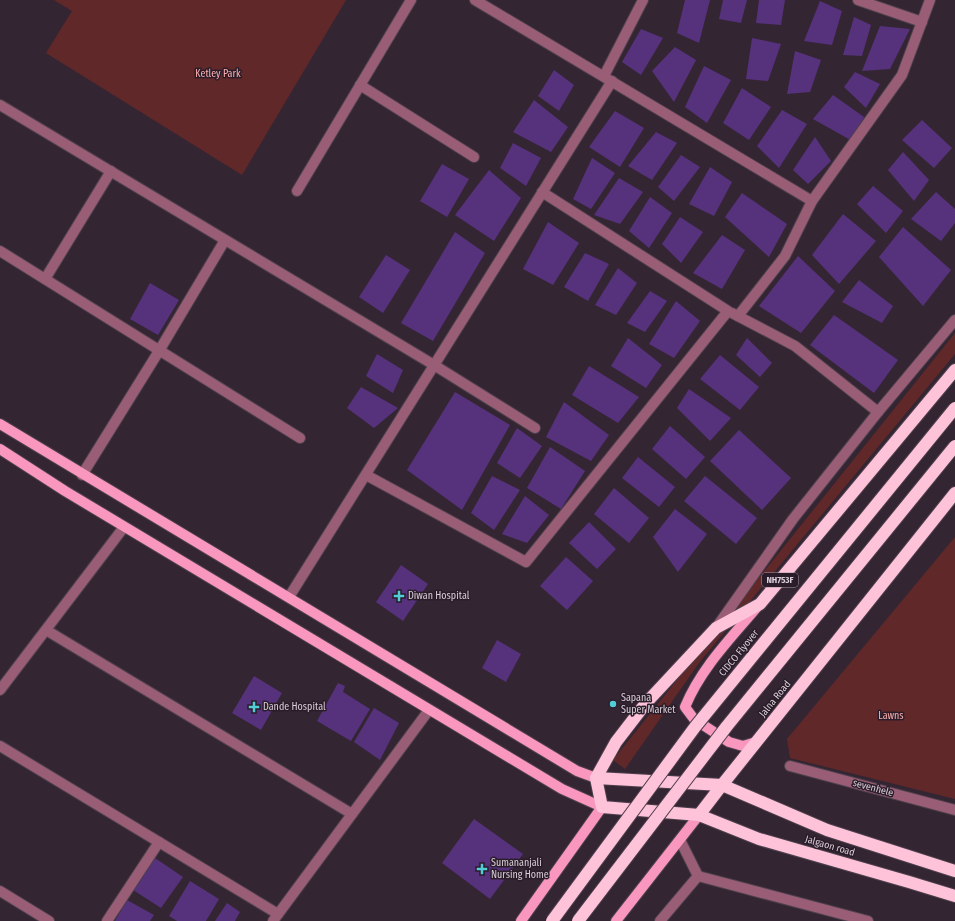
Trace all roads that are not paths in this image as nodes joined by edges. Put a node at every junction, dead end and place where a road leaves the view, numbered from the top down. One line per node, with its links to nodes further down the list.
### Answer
1 (411, 0): 8 (street)
2 (475, 0): 7 (street)
3 (643, 0): 7 (street)
4 (858, 0): 6 (street)
5 (930, 0): 6 (street)
6 (922, 22): 14 (street)
7 (608, 79): 13 (street); 14 (street)
8 (360, 85): 10 (street); 12 (street)
9 (0, 105): 11 (street)
10 (474, 157)
11 (110, 171): 15 (street); 17 (street)
12 (297, 191)
13 (542, 192): 18 (street); 22 (street)
14 (812, 201): 19 (street)
15 (225, 240): 21 (street); 22 (street)
16 (0, 251): 17 (street)
17 (45, 279): 21 (street)
18 (728, 311): 19 (street); 32 (street)
19 (738, 316): 25 (street)
20 (955, 320): 25 (street)
21 (159, 351): 28 (street); 31 (street)
22 (434, 365): 27 (street); 32 (street)
23 (955, 370): 36 (highway, NH753F)
24 (955, 408): 61 (highway, CIDCO Flyover, bridge)
25 (878, 412): 37 (street)
26 (0, 424): 31 (main road)
27 (535, 428)
28 (300, 438)
29 (955, 446): 62 (highway, bridge)
30 (0, 449): 34 (main road)
31 (82, 474): 35 (main road)
32 (366, 475): 35 (street)
33 (955, 494): 41 (highway, Jalna Road)
34 (124, 527): 38 (street); 40 (main road)
35 (289, 597): 44 (main road)
36 (760, 604): 37 (highway, NH753F); 41 (main road)
37 (716, 628): 44 (highway, NH753F)
38 (46, 630): 39 (street); 48 (street)
39 (0, 690)
40 (430, 710): 46 (main road); 48 (street)
41 (756, 742): 45 (highway, Jalna Road)
42 (0, 746): 51 (street)
43 (790, 766): 47 (street, sevenhele)
44 (596, 778): 45 (highway); 46 (highway)
45 (722, 785): 49 (highway, Jalna Road); 52 (highway, Jalgaon road)
46 (602, 807): 49 (highway, Jalgaon road); 60 (main road)
47 (955, 810)
48 (352, 814): 56 (street)
49 (699, 815): 50 (main road, Jalna Road); 55 (highway, Jalgaon road)
50 (680, 840): 53 (street); 63 (main road, Jalna Road)
51 (159, 842): 56 (street); 59 (street)
52 (955, 870)
53 (698, 876): 57 (street); 64 (street)
54 (0, 891): 58 (street)
55 (955, 896)
56 (275, 918)
57 (849, 918): 65 (street)
58 (49, 921)
59 (107, 921)
60 (521, 921)
61 (552, 921)
62 (578, 921)
63 (616, 921)
64 (660, 921)
65 (868, 921)

